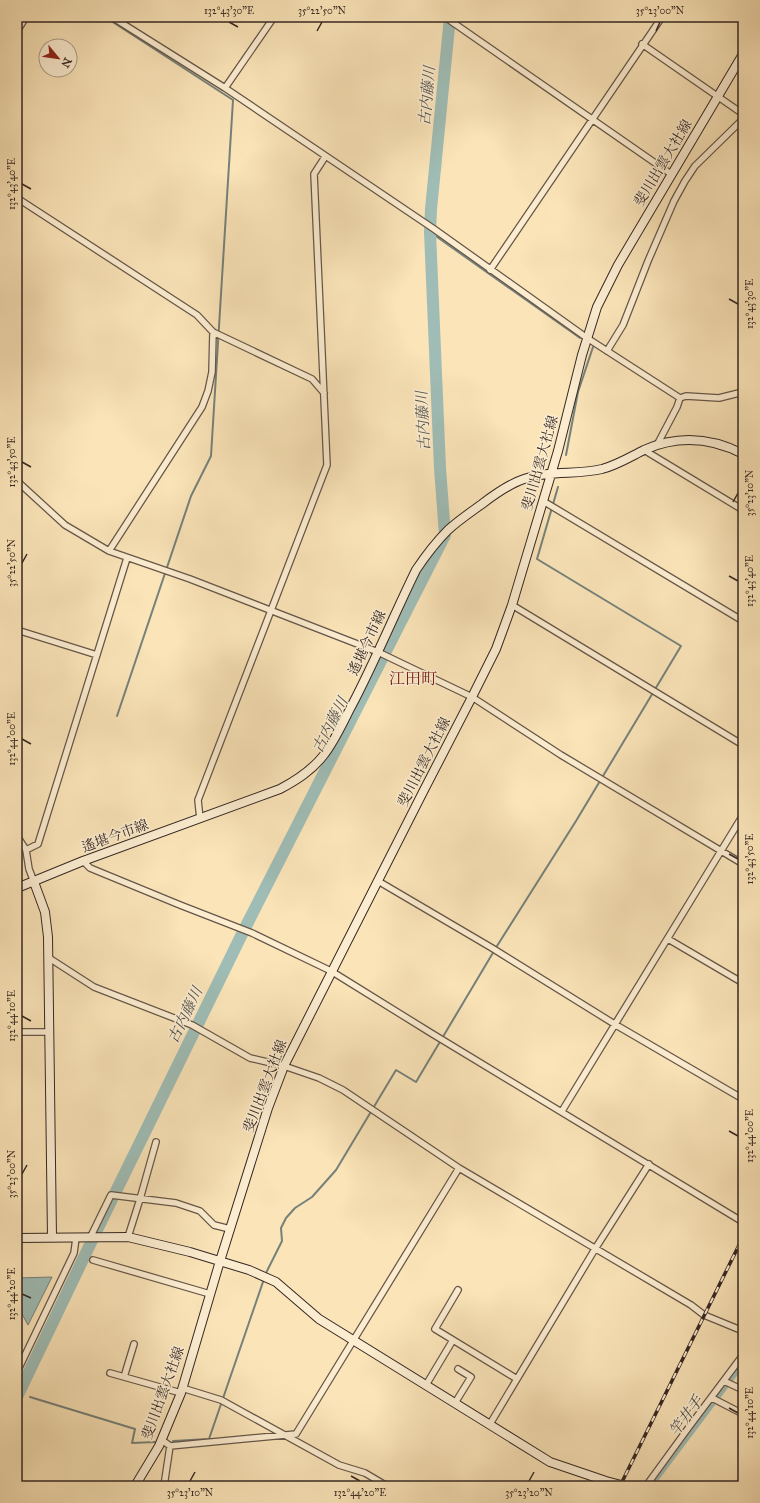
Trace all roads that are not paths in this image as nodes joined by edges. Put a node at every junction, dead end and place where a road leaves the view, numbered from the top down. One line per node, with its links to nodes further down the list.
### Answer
1 (26, 17): 6 (street)
2 (112, 17): 9 (street)
3 (274, 17): 9 (street)
4 (445, 17): 12 (street)
5 (662, 17): 7 (street)
6 (17, 31)
7 (642, 44): 10 (street); 12 (street)
8 (743, 54): 10 (main road, 斐川出雲大社線)
9 (225, 88): 14 (street)
10 (718, 97): 11 (street); 15 (main road, 斐川出雲大社線)
11 (743, 114)
12 (592, 118): 15 (street); 17 (street)
13 (743, 119): 20 (street)
14 (325, 157): 17 (street); 22 (street)
15 (672, 174): 19 (main road, 斐川出雲大社線)
16 (17, 198): 18 (street)
17 (490, 270): 19 (street)
18 (213, 332): 22 (street); 31 (street)
19 (587, 338): 20 (street); 27 (main road, 斐川出雲大社線)
20 (607, 351): 23 (street)
21 (743, 392): 23 (street)
22 (324, 393): 34 (street)
23 (680, 398): 24 (street)
24 (658, 445): 25 (main road, 遙堪今市線); 26 (main road, 遙堪今市線)
25 (644, 450): 27 (main road, 遙堪今市線); 30 (street)
26 (743, 454)
27 (552, 474): 29 (main road, 斐川出雲大社線); 37 (main road, 遙堪今市線)
28 (17, 481): 31 (street)
29 (543, 501): 33 (main road, 斐川出雲大社線); 35 (street)
30 (743, 510)
31 (109, 551): 32 (street)
32 (127, 558): 34 (street); 38 (street)
33 (512, 605): 39 (main road, 斐川出雲大社線); 40 (street)
34 (270, 610): 37 (street); 42 (street)
35 (743, 621)
36 (17, 630): 38 (street)
37 (378, 652): 39 (street); 42 (main road, 遙堪今市線)
38 (97, 655): 44 (street)
39 (472, 697): 45 (street); 48 (main road, 斐川出雲大社線)
40 (743, 745)
41 (743, 815): 45 (street)
42 (200, 819): 46 (main road, 遙堪今市線)
43 (17, 836): 44 (street)
44 (26, 850): 49 (street)
45 (721, 851): 47 (street); 51 (street)
46 (83, 861): 49 (main road, 遙堪今市線); 53 (street)
47 (743, 864)
48 (378, 881): 53 (main road, 斐川出雲大社線); 55 (street)
49 (34, 882): 50 (main road, 遙堪今市線); 52 (main road)
50 (17, 888)
51 (668, 938): 54 (street); 55 (street)
52 (49, 958): 57 (main road); 58 (street)
53 (331, 971): 58 (main road, 斐川出雲大社線); 60 (street)
54 (743, 982)
55 (616, 1025): 59 (street); 60 (street)
56 (17, 1032): 57 (street)
57 (50, 1032): 67 (main road)
58 (284, 1066): 63 (street); 66 (main road, 斐川出雲大社線)
59 (743, 1099)
60 (562, 1111): 62 (street)
61 (156, 1142): 64 (street)
62 (649, 1164): 65 (street); 72 (street)
63 (459, 1168): 72 (street); 78 (street)
64 (140, 1199): 66 (street); 68 (street); 71 (street)
65 (743, 1222)
66 (230, 1229): 74 (main road, 斐川出雲大社線)
67 (52, 1237): 69 (main road); 70 (main road)
68 (128, 1237): 71 (main road); 74 (main road)
69 (17, 1238)
70 (76, 1238): 71 (main road); 83 (street)
71 (90, 1238)
72 (595, 1249): 77 (street); 86 (street)
73 (93, 1260): 76 (street)
74 (220, 1261): 76 (main road, 斐川出雲大社線); 78 (main road)
75 (458, 1290): 79 (street)
76 (210, 1294): 90 (main road, 斐川出雲大社線)
77 (743, 1331)
78 (352, 1340): 88 (main road); 95 (street)
79 (453, 1340): 86 (street); 88 (street)
80 (134, 1344): 85 (street)
81 (743, 1355): 87 (street)
82 (458, 1369): 92 (street)
83 (17, 1372)
84 (110, 1373): 85 (street)
85 (124, 1376): 90 (street)
86 (517, 1378): 94 (street)
87 (724, 1381): 89 (street); 91 (street)
88 (426, 1385): 92 (main road)
89 (743, 1390)
90 (182, 1391): 95 (street); 96 (main road, 斐川出雲大社線)
91 (712, 1398): 93 (street); 103 (street)
92 (455, 1403): 94 (main road)
93 (743, 1414)
94 (490, 1424): 98 (main road)
95 (282, 1434): 97 (street); 101 (street)
96 (162, 1440): 97 (street); 99 (main road, 斐川出雲大社線)
97 (170, 1446): 100 (street)
98 (605, 1484): 102 (main road)
99 (135, 1486)
100 (164, 1486)
101 (387, 1486)
102 (626, 1486)
103 (646, 1486)

